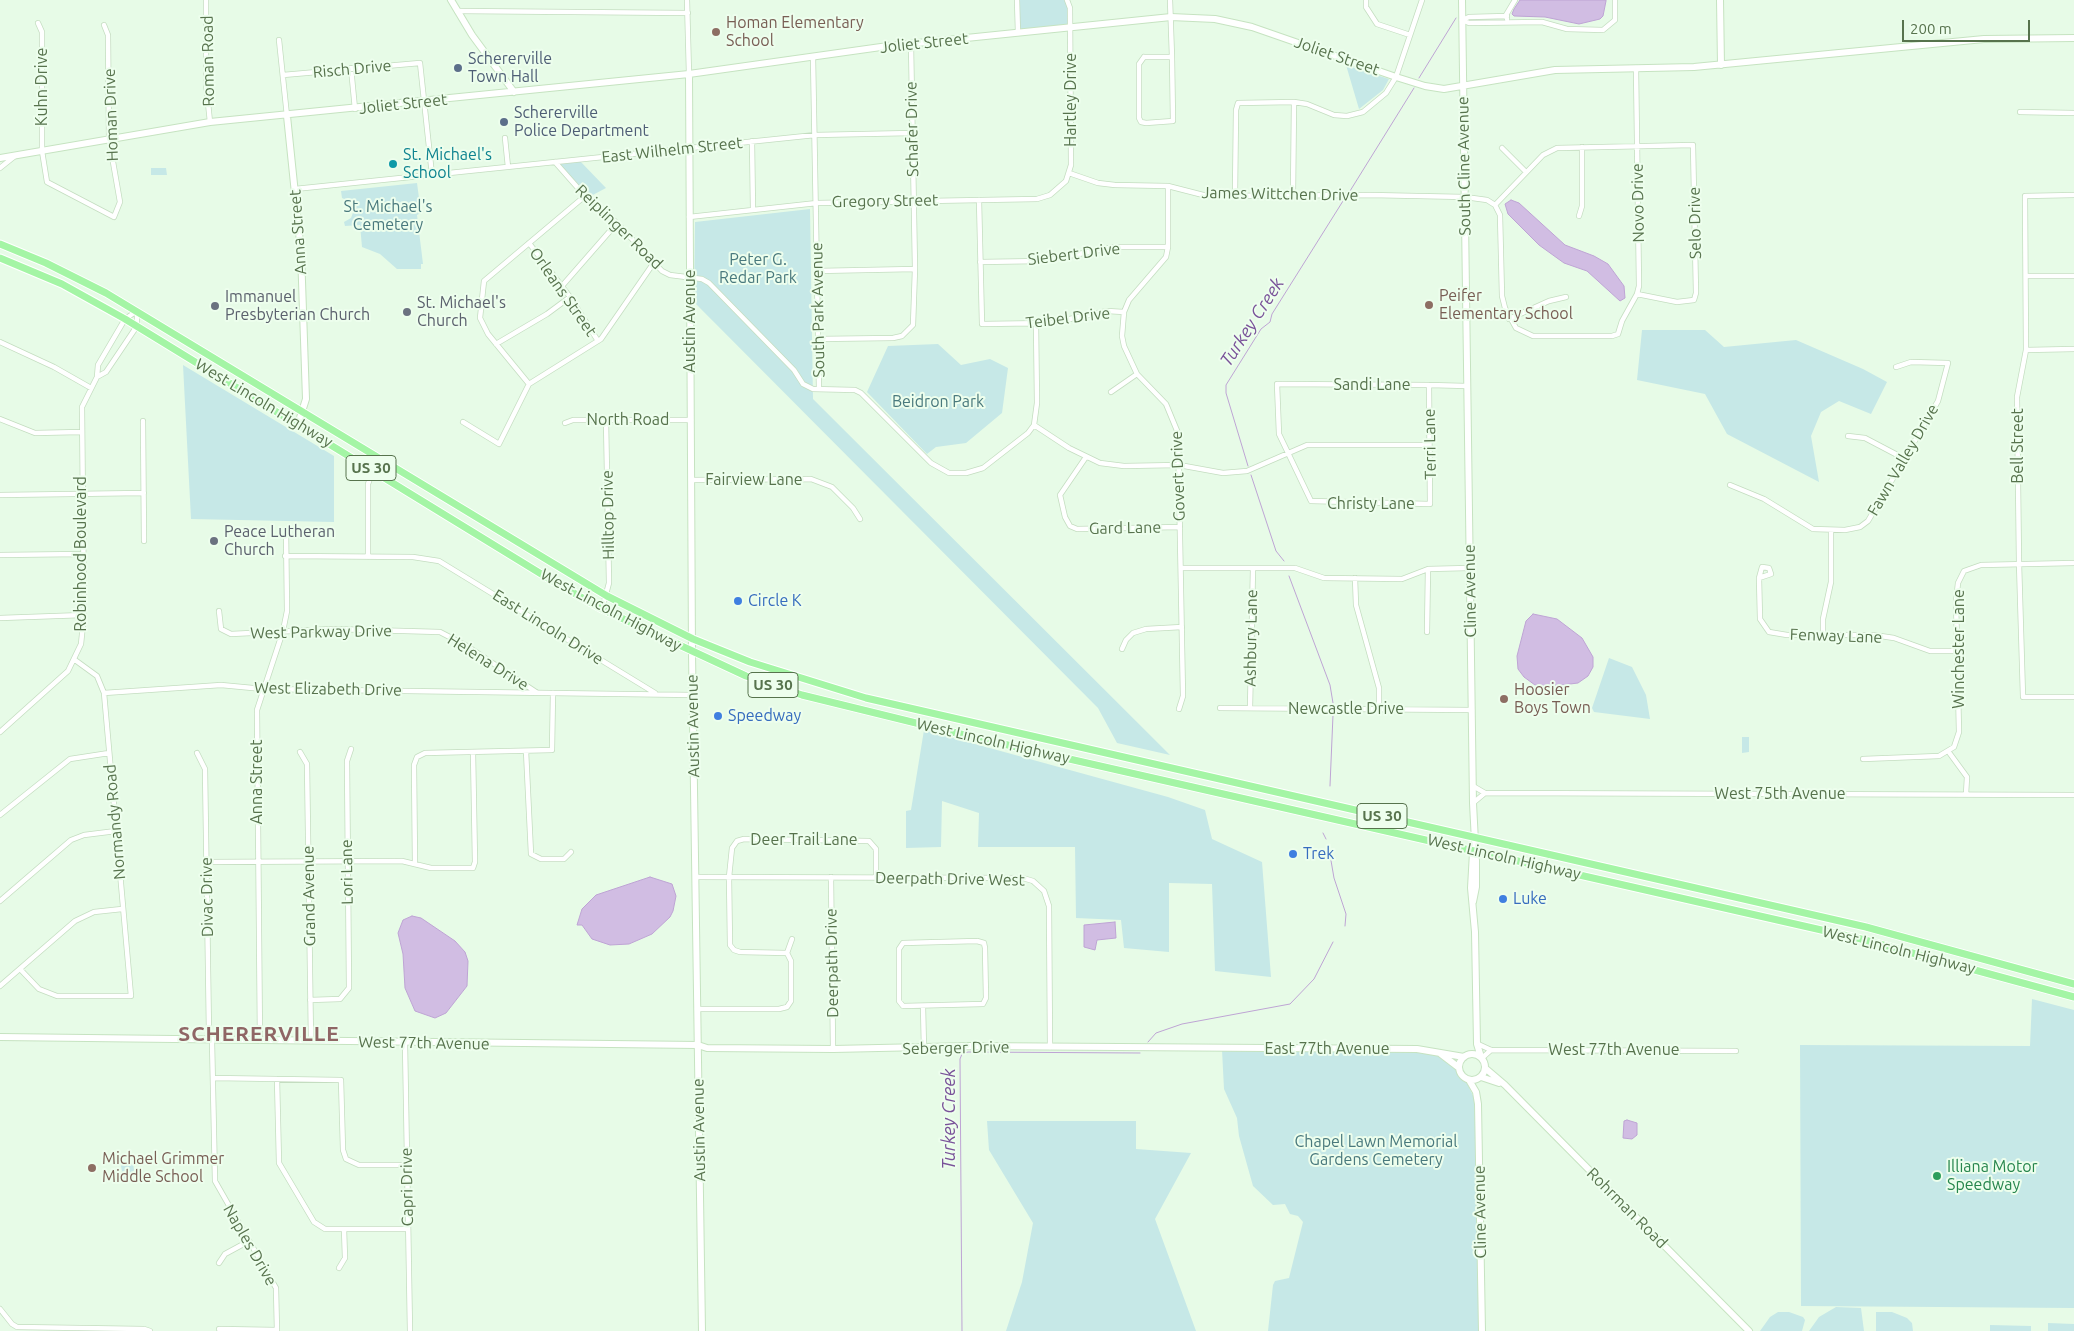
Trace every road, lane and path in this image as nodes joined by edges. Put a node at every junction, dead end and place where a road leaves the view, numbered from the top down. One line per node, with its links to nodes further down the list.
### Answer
1 (206, 0): 43 (street, Roman Road)
2 (451, 0): 13 (street)
3 (687, 0): 14 (street, Austin Avenue)
4 (1017, 0): 22 (street)
5 (1067, 0): 21 (street, Hartley Drive)
6 (1170, 0): 16 (street)
7 (1366, 0): 23 (street)
8 (1422, 0): 23 (street)
9 (1462, 0): 17 (street, South Cline Avenue)
10 (1515, 0): 15 (street)
11 (1614, 0): 19 (street)
12 (1720, 0): 29 (street)
13 (457, 11): 14 (street); 36 (street)
14 (688, 13): 32 (street, Austin Avenue)
15 (1506, 16): 17 (street); 19 (street)
16 (1171, 17): 21 (street, Joliet Street); 28 (street); 34 (street, Joliet Street)
17 (1462, 20): 19 (street); 35 (street, South Cline Avenue)
18 (38, 23): 53 (street, Kuhn Drive)
19 (1508, 23)
20 (104, 25): 47 (street, Homan Drive)
21 (1070, 27): 22 (street, Joliet Street); 59 (street, Hartley Drive)
22 (1018, 33): 26 (street, Joliet Street)
23 (1410, 35): 34 (street)
24 (2074, 38): 29 (street, Joliet Street)
25 (279, 40): 33 (street, Anna Street)
26 (911, 44): 27 (street, Joliet Street); 44 (street, Schafer Drive)
27 (813, 56): 32 (street, Joliet Street); 45 (street, South Park Avenue)
28 (1172, 57): 28 (street)
29 (1721, 64): 31 (street, Joliet Street)
30 (351, 68): 33 (street, Risch Drive); 37 (street, Risch Drive); 39 (street)
31 (1636, 68): 35 (street, Joliet Street); 49 (street, Novo Drive)
32 (689, 74): 36 (street, Joliet Street); 51 (street, Austin Avenue)
33 (283, 75): 42 (street, Anna Street)
34 (1396, 77): 35 (street, Joliet Street); 38 (street)
35 (1463, 87): 68 (street, South Cline Avenue)
36 (514, 92): 37 (street, Joliet Street)
37 (424, 101): 39 (street, Joliet Street); 61 (street)
38 (1294, 102): 64 (street); 65 (street)
39 (355, 109): 42 (street, Joliet Street)
40 (2020, 112): 41 (street)
41 (2074, 113)
42 (287, 116): 43 (street, Joliet Street); 63 (street, Anna Street)
43 (210, 122): 47 (street, Joliet Street)
44 (913, 133): 45 (street, East Wilhelm Street); 69 (street, Schafer Drive)
45 (816, 135): 48 (street, East Wilhelm Street); 71 (street, South Park Avenue)
46 (505, 138): 57 (street)
47 (109, 140): 53 (street, Joliet Street); 53 (street, Homan Drive)
48 (752, 141): 51 (street, East Wilhelm Street); 73 (street)
49 (1637, 146): 50 (street); 89 (street, Novo Drive); 89 (street, Selo Drive)
50 (1582, 147): 60 (street); 74 (street)
51 (689, 148): 56 (street, East Wilhelm Street); 75 (street, Austin Avenue)
52 (1502, 148): 60 (street)
53 (42, 151): 54 (street, Joliet Street)
54 (15, 156): 55 (street, Joliet Street); 58 (street)
55 (0, 158)
56 (554, 162): 57 (street, East Wilhelm Street); 67 (street, Reiplinger Road)
57 (508, 167): 61 (street, East Wilhelm Street)
58 (0, 168)
59 (1069, 172): 62 (street, James Wittchen Drive); 70 (street, Gregory Street)
60 (1526, 172): 72 (street)
61 (432, 175): 63 (street, East Wilhelm Street)
62 (1168, 186): 64 (street, James Wittchen Drive); 79 (street, Govert Drive)
63 (295, 189): 114 (street, Anna Street)
64 (1235, 195): 65 (street, James Wittchen Drive)
65 (1293, 195): 68 (street, James Wittchen Drive)
66 (2074, 195): 85 (street, Bell Street)
67 (585, 196): 76 (street, Reiplinger Road); 77 (street)
68 (1465, 196): 72 (street, James Wittchen Drive); 98 (street, South Cline Avenue)
69 (914, 200): 70 (street, Gregory Street); 71 (street, Gregory Street); 83 (street, Schafer Drive)
70 (979, 200): 82 (street)
71 (817, 203): 73 (street, Gregory Street); 84 (street, South Park Avenue)
72 (1494, 205): 95 (street)
73 (753, 210): 75 (street, Gregory Street)
74 (1579, 216)
75 (690, 217): 87 (street, Austin Avenue)
76 (618, 224): 81 (street, Reiplinger Road); 88 (street)
77 (529, 243): 88 (street, Orleans Street); 102 (street)
78 (0, 244): 92 (main road, West Lincoln Highway / US 30)
79 (1168, 247): 82 (street, Siebert Drive); 93 (street, Govert Drive)
80 (0, 258): 94 (main road, West Lincoln Highway / US 30)
81 (655, 261): 87 (street, Reiplinger Road); 100 (street)
82 (980, 262): 96 (street, Teibel Drive)
83 (915, 269): 84 (street); 99 (street, Schafer Drive)
84 (817, 271): 99 (street, South Park Avenue)
85 (2026, 276): 86 (street); 104 (street, Bell Street)
86 (2074, 276)
87 (690, 278): 112 (street, Reiplinger Road); 117 (street, Austin Avenue)
88 (562, 286): 90 (street, Orleans Street)
89 (1637, 294): 95 (street, Novo Drive)
90 (570, 297): 100 (street, Orleans Street); 102 (street)
91 (1566, 297): 95 (street)
92 (137, 311): 94 (street, Robinhood Boulevard); 97 (street); 114 (main road, West Lincoln Highway / US 30)
93 (1124, 312): 96 (street, Teibel Drive); 106 (street, Govert Drive)
94 (125, 319): 97 (main road, West Lincoln Highway / US 30); 107 (street, Robinhood Boulevard)
95 (1510, 319)
96 (1036, 323): 122 (street)
97 (137, 326): 107 (street, Robinhood Boulevard); 121 (main road, West Lincoln Highway / US 30)
98 (1466, 331): 110 (street, Cline Avenue)
99 (818, 339): 112 (street, South Park Avenue)
100 (598, 341): 108 (street)
101 (0, 342): 111 (street)
102 (496, 344): 108 (street)
103 (2074, 348): 104 (street)
104 (2026, 350): 148 (street, Bell Street)
105 (1896, 367): 129 (street, Fawn Valley Drive)
106 (1136, 374): 113 (street); 130 (street, Govert Drive)
107 (97, 377): 111 (street, Robinhood Boulevard)
108 (529, 384): 119 (street)
109 (1429, 385): 110 (street, Sandi Lane); 125 (street, Terri Lane); 126 (street, Sandi Lane)
110 (1467, 386): 151 (street, Cline Avenue)
111 (91, 388): 123 (street, Robinhood Boulevard)
112 (819, 389): 122 (street, South Park Avenue)
113 (1111, 392)
114 (303, 411): 121 (street, Anna Street); 128 (main road, West Lincoln Highway / US 30)
115 (0, 418): 123 (street)
116 (606, 420): 117 (street, North Road); 120 (street, North Road); 155 (street, Hilltop Drive)
117 (691, 420): 132 (street, Austin Avenue)
118 (143, 421): 134 (street)
119 (463, 422)
120 (565, 423)
121 (298, 424): 131 (main road, West Lincoln Highway / US 30)
122 (1034, 425): 127 (street)
123 (81, 432): 135 (street, Robinhood Boulevard)
124 (1848, 436): 129 (street)
125 (1429, 445): 126 (street); 137 (street, Terri Lane)
126 (1287, 453): 130 (street); 137 (street, Christy Lane)
127 (1086, 457): 130 (street); 139 (street, Gard Lane)
128 (377, 459): 131 (street); 155 (main road, West Lincoln Highway / US 30)
129 (1904, 459): 141 (street, Fawn Valley Drive)
130 (1179, 464): 139 (street, Govert Drive)
131 (373, 470): 146 (street); 156 (main road, West Lincoln Highway / US 30)
132 (691, 480): 138 (street, Fairview Lane); 165 (street, Austin Avenue)
133 (1730, 485): 141 (street, Fawn Valley Drive)
134 (144, 493): 135 (street); 142 (street)
135 (81, 494): 136 (street); 143 (street, Robinhood Boulevard)
136 (0, 495)
137 (1430, 504)
138 (860, 519)
139 (1180, 527): 149 (street, Govert Drive)
140 (286, 528): 145 (street, Anna Street)
141 (1831, 530): 164 (street)
142 (144, 541)
143 (82, 554): 144 (street); 158 (street, Robinhood Boulevard)
144 (0, 555)
145 (286, 556): 146 (street); 161 (street, Anna Street)
146 (368, 557): 174 (street, East Lincoln Drive)
147 (2074, 562): 148 (street)
148 (2019, 563): 167 (street, Winchester Lane); 176 (street, Bell Street)
149 (1181, 568): 150 (street); 160 (street, Govert Drive)
150 (1253, 568): 153 (street); 178 (street, Ashbury Lane)
151 (1469, 568): 152 (street); 181 (street, Cline Avenue)
152 (1428, 569): 153 (street); 163 (street)
153 (1355, 578): 180 (street)
154 (1759, 578): 164 (street, Fenway Lane)
155 (607, 596): 156 (street, Hilltop Drive); 165 (main road, West Lincoln Highway / US 30)
156 (602, 609): 168 (main road, West Lincoln Highway / US 30)
157 (219, 611): 161 (street, West Parkway Drive)
158 (84, 615): 159 (street); 169 (street, Robinhood Boulevard)
159 (0, 618)
160 (1182, 627): 166 (street); 179 (street, Govert Drive)
161 (283, 631): 162 (street, West Parkway Drive); 170 (street, Anna Street)
162 (440, 632): 171 (street, Helena Drive)
163 (1427, 632)
164 (1823, 635): 167 (street, Fenway Lane)
165 (693, 639): 168 (street, Austin Avenue); 198 (main road, West Lincoln Highway / US 30)
166 (1122, 649)
167 (1957, 651): 185 (street, Winchester Lane)
168 (692, 653): 175 (street, Austin Avenue); 199 (main road, West Lincoln Highway / US 30)
169 (75, 660): 172 (street, Normandy Road); 182 (street, Robinhood Boulevard)
170 (263, 689): 171 (street, West Elizabeth Drive); 172 (street, West Elizabeth Drive); 202 (street, Anna Street)
171 (536, 692): 173 (street, West Elizabeth Drive)
172 (104, 693): 188 (street, Normandy Road)
173 (553, 693): 174 (street, West Elizabeth Drive); 184 (street)
174 (656, 694): 175 (street, West Elizabeth Drive)
175 (693, 695): 207 (street, Austin Avenue)
176 (2074, 696)
177 (1220, 708): 178 (street, Newcastle Drive)
178 (1250, 708): 180 (street, Newcastle Drive)
179 (1179, 709)
180 (1380, 709): 181 (street, Newcastle Drive)
181 (1472, 710): 191 (street, Cline Avenue)
182 (0, 732)
183 (351, 749): 204 (street, Lori Lane)
184 (526, 751): 187 (street); 200 (street)
185 (1948, 751): 190 (street); 193 (street)
186 (300, 752): 203 (street, Grand Avenue)
187 (473, 752): 205 (street); 205 (street)
188 (109, 753): 196 (street); 197 (street, Normandy Road)
189 (197, 753): 201 (street, Divac Drive)
190 (1863, 759)
191 (1473, 786): 192 (street); 195 (street, Cline Avenue)
192 (1485, 794): 193 (street, West 75th Avenue); 195 (street)
193 (1966, 794): 194 (street, West 75th Avenue)
194 (2074, 795)
195 (1473, 803): 198 (street, Cline Avenue)
196 (0, 815)
197 (116, 831): 210 (street); 211 (street, Normandy Road)
198 (1474, 838): 199 (street, Cline Avenue); 215 (main road, West Lincoln Highway / US 30)
199 (1474, 851): 217 (main road, West Lincoln Highway / US 30); 226 (street, Cline Avenue)
200 (571, 852)
201 (207, 862): 202 (street); 222 (street, Divac Drive)
202 (258, 862): 203 (street); 223 (street, Anna Street)
203 (309, 862): 204 (street); 218 (street, Grand Avenue)
204 (347, 862): 205 (street); 218 (street, Lori Lane)
205 (415, 864)
206 (730, 876): 207 (street, Deerpath Drive West); 208 (street, Deerpath Drive West); 209 (street, Deer Trail Lane); 213 (street)
207 (696, 877): 220 (street, Austin Avenue)
208 (831, 877): 209 (street, Deerpath Drive West); 230 (street, Deerpath Drive)
209 (876, 878): 228 (street, Deerpath Drive West)
210 (0, 901)
211 (122, 909): 214 (street); 214 (street, Normandy Road)
212 (792, 939): 213 (street)
213 (787, 953): 220 (street)
214 (20, 969): 216 (street)
215 (2074, 984)
216 (0, 986)
217 (2074, 997)
218 (310, 1000): 224 (street, Grand Avenue)
219 (924, 1006): 219 (street); 231 (street)
220 (697, 1010): 227 (street, Austin Avenue)
221 (0, 1037): 222 (street, West 77th Avenue)
222 (212, 1041): 223 (street, West 77th Avenue); 240 (street, Naples Drive)
223 (260, 1041): 224 (street, West 77th Avenue)
224 (311, 1042): 225 (street, West 77th Avenue)
225 (405, 1043): 227 (street, West 77th Avenue); 245 (street, Capri Drive)
226 (1477, 1044): 232 (street, West 77th Avenue); 235 (street); 236 (street, Cline Avenue)
227 (698, 1045): 230 (street, Seberger Drive); 257 (street, Austin Avenue)
228 (1050, 1047): 229 (street, Seberger Drive); 231 (street, Seberger Drive)
229 (1214, 1048): 234 (street, East 77th Avenue)
230 (833, 1049): 231 (street, Seberger Drive)
231 (924, 1049)
232 (1492, 1050): 233 (street, West 77th Avenue); 236 (street)
233 (1736, 1051)
234 (1440, 1053): 235 (street, East 77th Avenue); 237 (street, East 77th Avenue)
235 (1465, 1056): 236 (street); 237 (street)
236 (1481, 1058): 238 (street)
237 (1458, 1067): 242 (street)
238 (1485, 1068): 239 (street); 243 (street, Rohrman Road)
239 (1480, 1077): 242 (street); 243 (street, Rohrman Road); 244 (street, Cline Avenue)
240 (213, 1078): 241 (street); 248 (street, Naples Drive)
241 (277, 1079): 245 (street); 246 (street)
242 (1469, 1080): 244 (street, Cline Avenue)
243 (1505, 1085): 259 (street, Rohrman Road)
244 (1476, 1092): 258 (street, Cline Avenue)
245 (407, 1164): 247 (street, Capri Drive)
246 (344, 1229): 247 (street); 250 (street)
247 (408, 1229): 256 (street, Capri Drive)
248 (249, 1240): 249 (street); 254 (street, Naples Drive)
249 (219, 1263)
250 (339, 1268)
251 (0, 1309): 252 (street)
252 (26, 1329): 255 (street)
253 (219, 1329): 254 (street)
254 (277, 1330)
255 (150, 1331)
256 (410, 1331)
257 (702, 1331)
258 (1482, 1331)
259 (1749, 1331)

